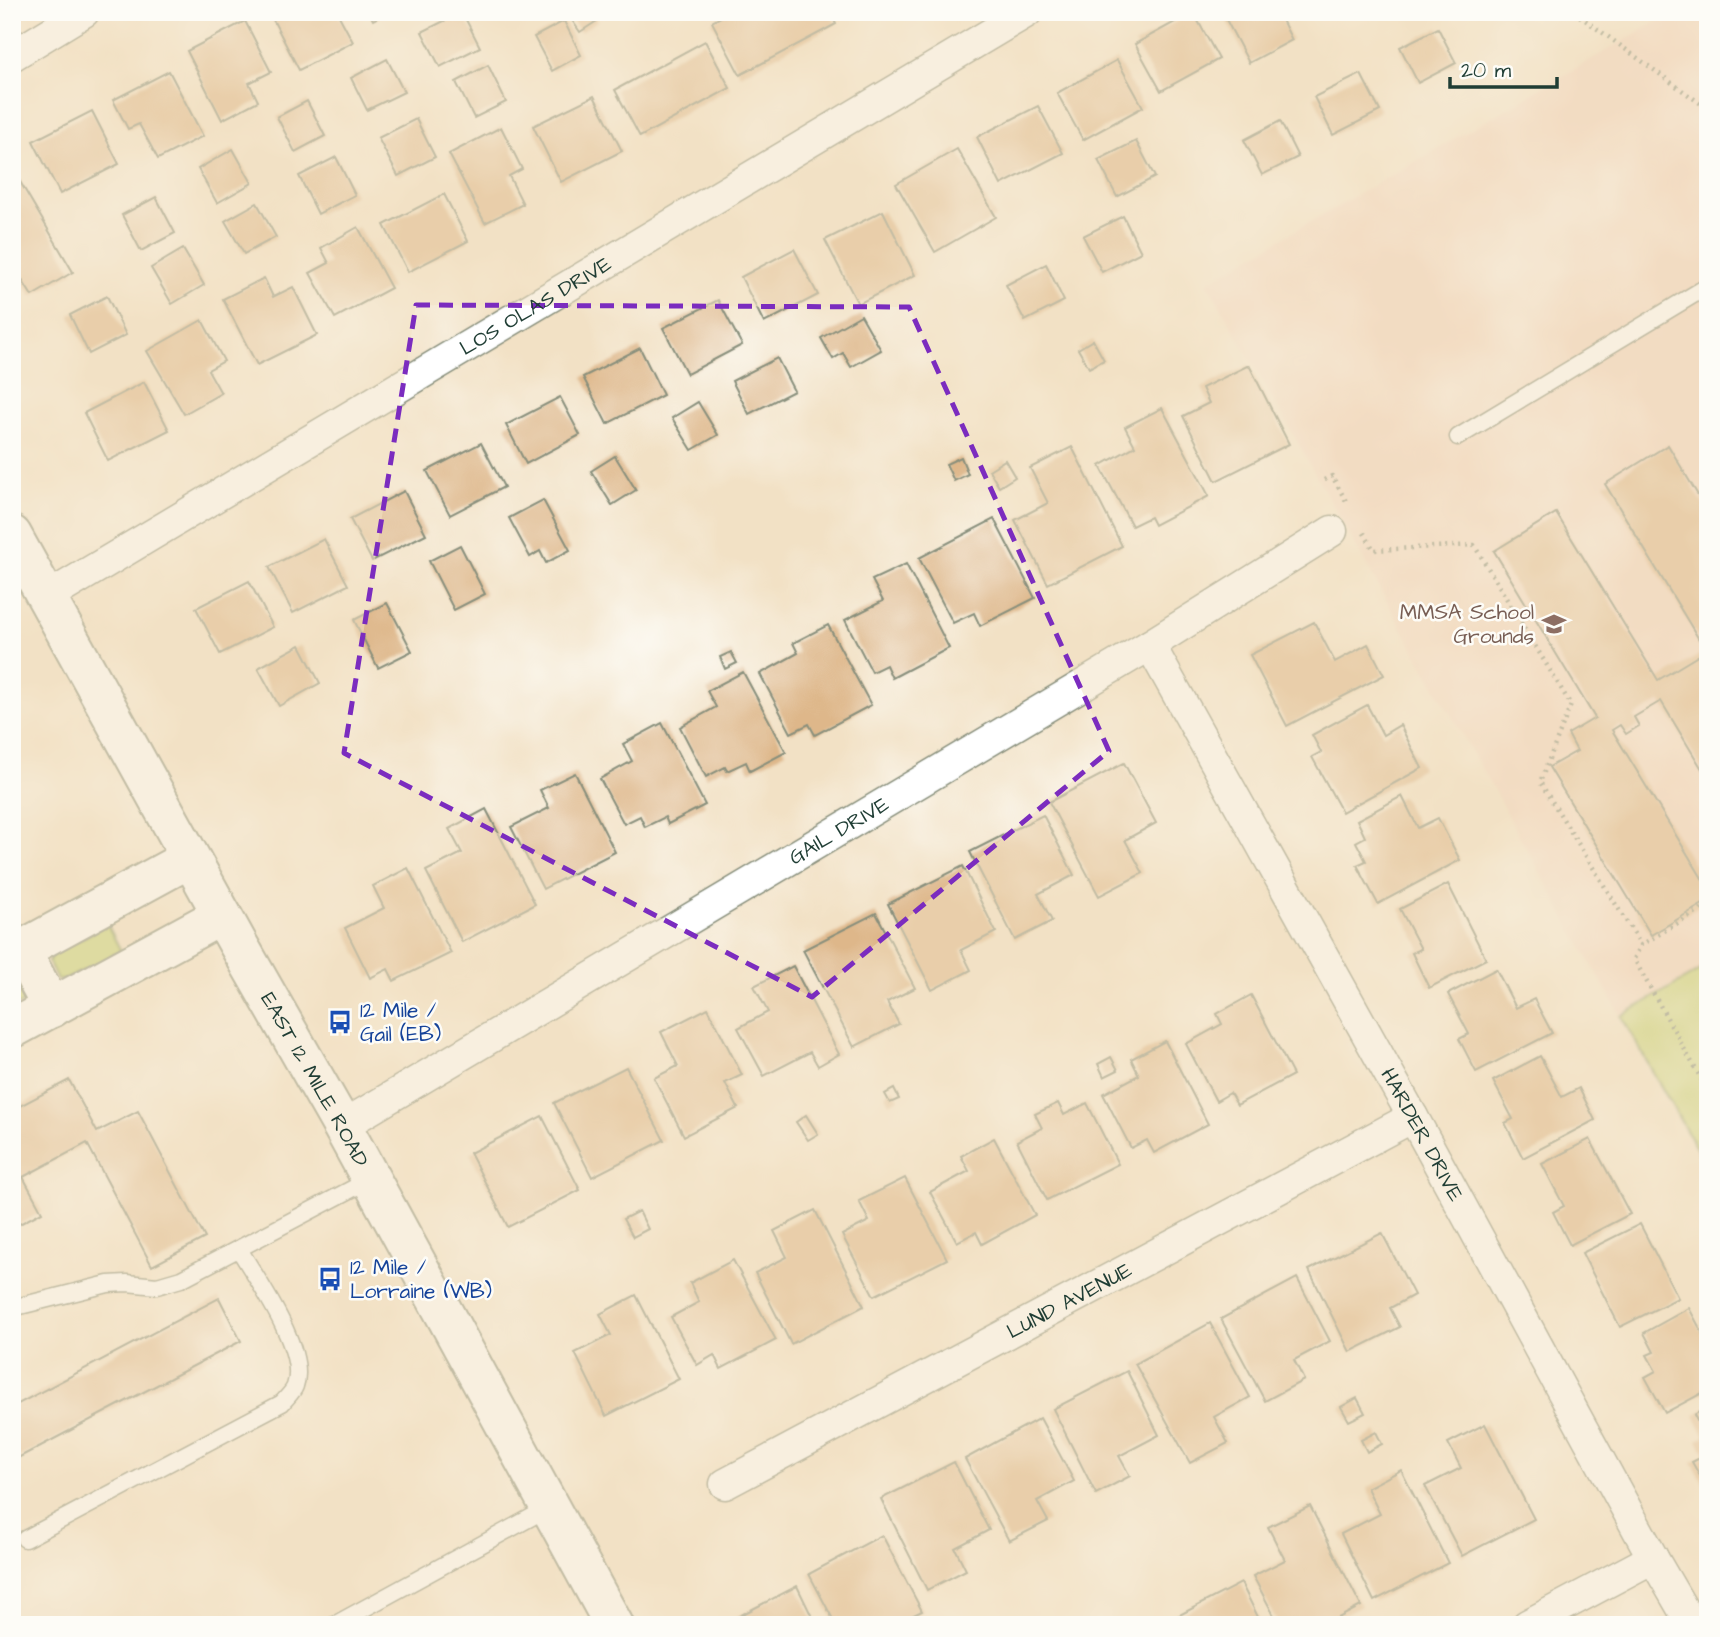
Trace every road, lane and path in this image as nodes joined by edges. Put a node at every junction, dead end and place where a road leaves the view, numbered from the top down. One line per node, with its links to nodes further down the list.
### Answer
1 (84, 12): 4 (street)
2 (1027, 12): 13 (street, LOS OLAS DRIVE)
3 (1574, 12): 5 (path)
4 (12, 56)
5 (1708, 110)
6 (1708, 286): 7 (lane)
7 (1458, 437)
8 (1324, 480): 9 (path)
9 (1350, 507)
10 (1362, 528): 18 (path)
11 (1332, 531): 14 (street, GAIL DRIVE)
12 (12, 535): 13 (main road, EAST 12 MILE ROAD)
13 (46, 597): 15 (main road, EAST 12 MILE ROAD)
14 (1150, 645): 23 (street, HARDER DRIVE); 24 (street, GAIL DRIVE)
15 (190, 858): 17 (main road, EAST 12 MILE ROAD); 19 (main road)
16 (1708, 905): 18 (path)
17 (222, 915): 20 (main road); 24 (main road, EAST 12 MILE ROAD)
18 (1641, 945): 22 (path)
19 (17, 953): 20 (main road)
20 (52, 1008): 21 (main road)
21 (12, 1029)
22 (1708, 1091)
23 (1413, 1117): 28 (street, LUND AVENUE); 31 (street, HARDER DRIVE)
24 (342, 1126): 25 (main road, EAST 12 MILE ROAD)
25 (371, 1179): 26 (lane); 29 (main road, EAST 12 MILE ROAD)
26 (239, 1249): 27 (lane); 30 (lane)
27 (12, 1308)
28 (725, 1484)
29 (550, 1507): 32 (lane); 33 (main road, EAST 12 MILE ROAD)
30 (25, 1539)
31 (1653, 1558): 34 (street); 35 (street, HARDER DRIVE)
32 (334, 1625)
33 (614, 1625)
34 (1527, 1625)
35 (1692, 1625)

